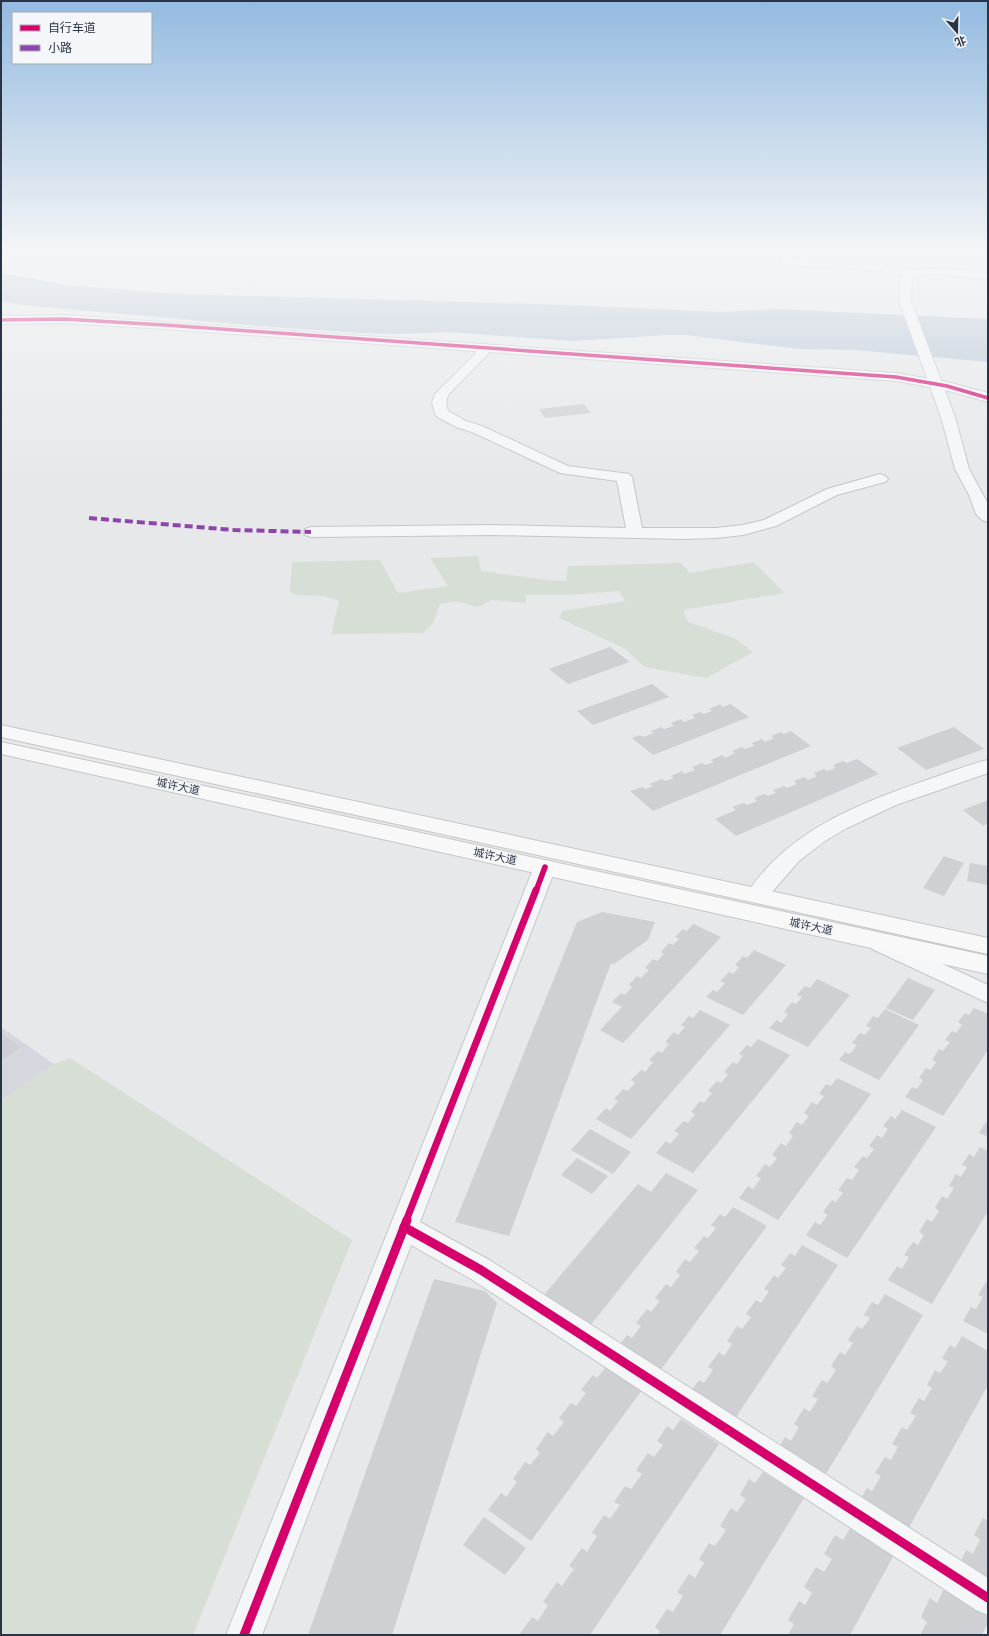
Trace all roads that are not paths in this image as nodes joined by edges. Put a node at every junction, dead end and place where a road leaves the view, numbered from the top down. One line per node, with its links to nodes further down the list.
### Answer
1 (211, 328): 3 (main road)
2 (915, 328): 4 (street)
3 (484, 348): 4 (main road); 9 (street)
4 (936, 384): 5 (main road); 7 (street)
5 (988, 398)
6 (880, 479): 9 (street)
7 (988, 517)
8 (311, 532): 9 (street)
9 (635, 533)
10 (1, 732): 14 (main road, 城许大道)
11 (1, 748): 13 (main road, 城许大道)
12 (988, 766): 14 (street)
13 (545, 867): 15 (main road, 城许大道); 19 (street)
14 (756, 895): 16 (main road, 城许大道)
15 (872, 939): 17 (main road, 城许大道); 18 (street)
16 (988, 946)
17 (988, 965)
18 (988, 995)
19 (404, 1227): 20 (street); 21 (street)
20 (988, 1598)
21 (244, 1635)

